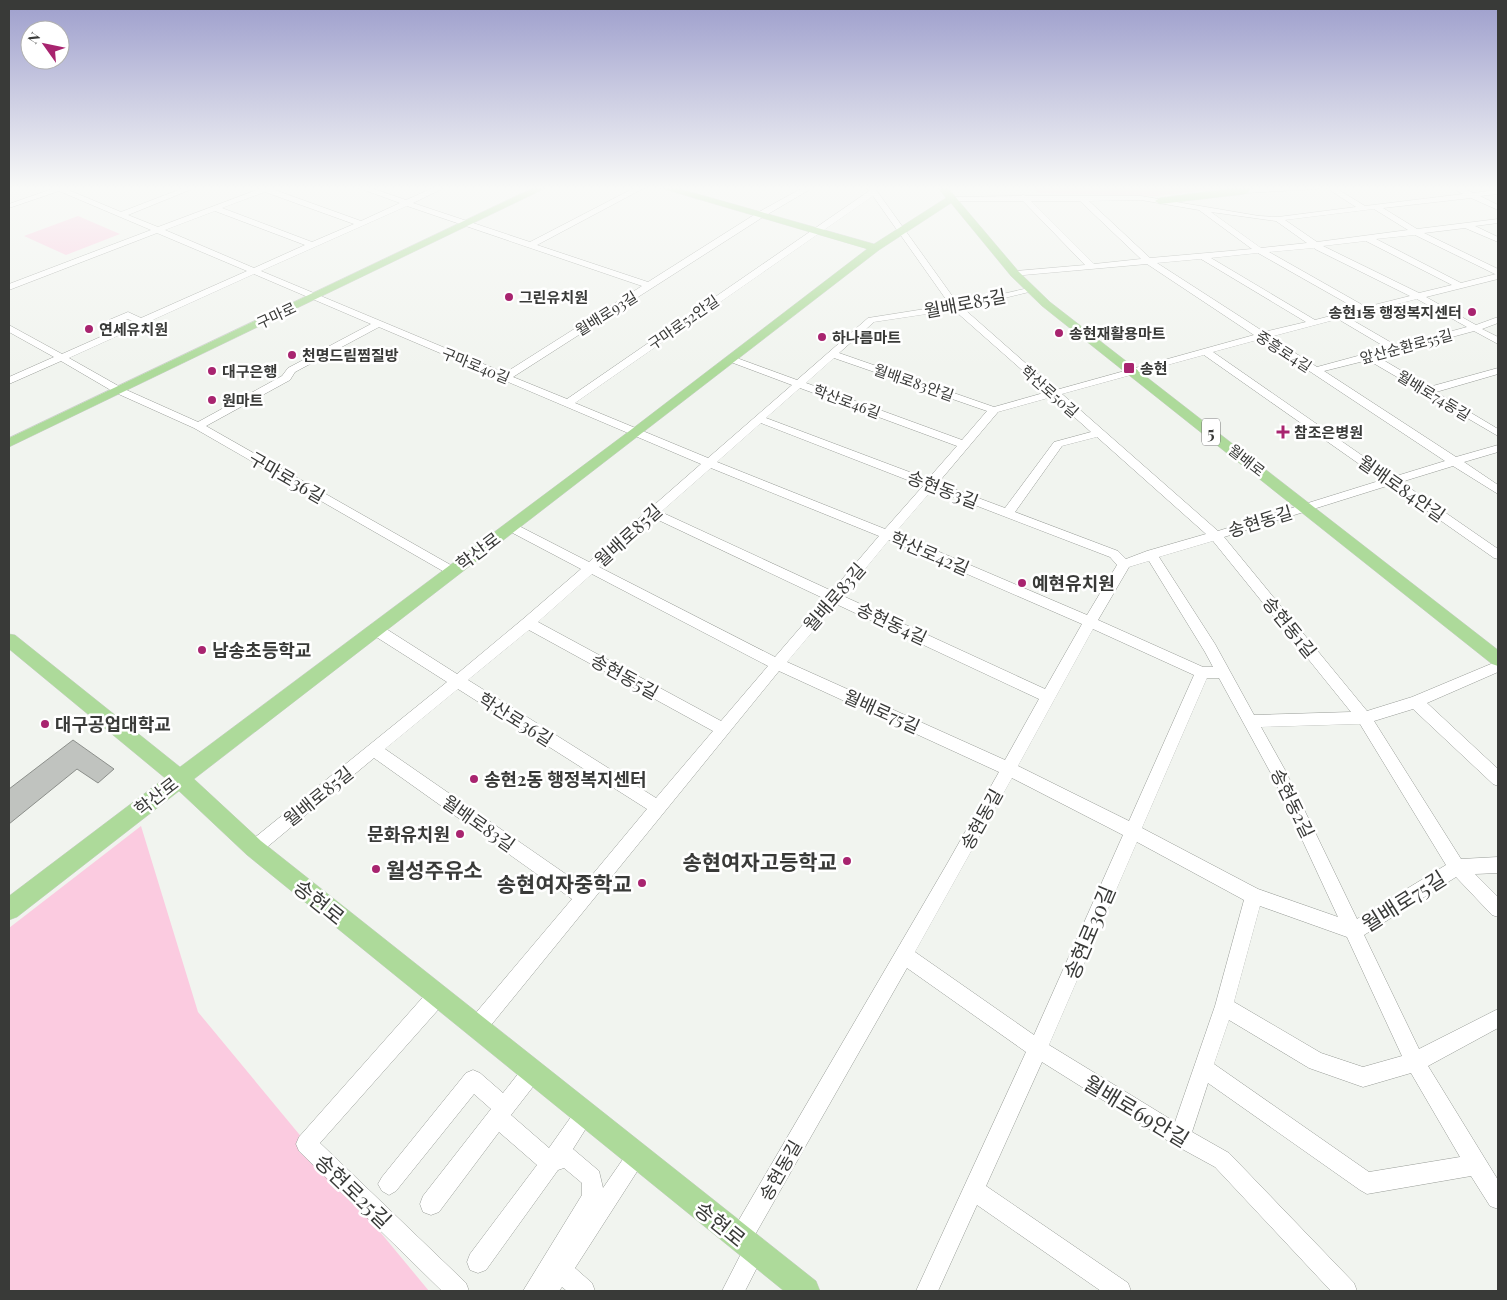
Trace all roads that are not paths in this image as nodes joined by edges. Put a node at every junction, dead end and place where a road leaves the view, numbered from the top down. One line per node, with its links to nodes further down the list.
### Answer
1 (111, 248): 28 (street)
2 (200, 248): 22 (street, 구마로40길)
3 (305, 248): 22 (street)
4 (417, 248): 30 (main road, 구마로)
5 (539, 248): 26 (street)
6 (709, 248): 26 (street, 월배로93길)
7 (790, 248): 59 (street, 구마로52안길)
8 (875, 248): 49 (main road, 학산로)
9 (913, 248): 32 (street, 학산로50길)
10 (993, 248): 24 (main road, 월배로 / 5)
11 (1075, 248): 21 (street)
12 (1134, 248): 20 (street, 중흥로4길)
13 (1256, 248): 18 (street)
14 (1286, 248): 18 (street)
15 (1321, 248): 31 (street)
16 (1386, 248): 27 (street)
17 (1448, 248): 23 (street)
18 (1259, 250): 19 (street); 33 (street)
19 (1203, 256): 20 (street); 39 (street)
20 (1148, 261): 21 (street); 42 (street, 중흥로4길)
21 (1091, 266): 24 (street)
22 (254, 270): 30 (street, 구마로40길); 37 (street)
23 (1498, 272)
24 (1015, 274): 29 (main road, 월배로 / 5)
25 (1498, 276): 27 (street)
26 (650, 286): 53 (street, 월배로93길)
27 (1460, 286): 31 (street)
28 (9, 287)
29 (1030, 289): 32 (street, 월배로85길); 52 (main road, 월배로 / 5)
30 (316, 296): 38 (street, 구마로40길); 56 (main road, 구마로)
31 (1419, 297): 33 (street); 41 (street)
32 (956, 307): 46 (street, 월배로85길); 58 (street, 학산로50길)
33 (1366, 310): 34 (street)
34 (1341, 317): 39 (street); 44 (street)
35 (1498, 320): 41 (street, 앞산순환로55길)
36 (112, 322): 37 (street)
37 (140, 322): 48 (street)
38 (378, 324): 53 (street, 구마로40길); 62 (street)
39 (1314, 324): 42 (street)
40 (9, 328): 48 (street, 구마로36길)
41 (1475, 328): 43 (street); 44 (street, 앞산순환로55길)
42 (1261, 336): 45 (street); 50 (street, 중흥로4길)
43 (1498, 341)
44 (1395, 349): 47 (street, 앞산순환로55길)
45 (1206, 352): 52 (street); 71 (street, 월배로84안길)
46 (833, 354): 55 (street, 월배로85길); 60 (street, 월배로83안길)
47 (1369, 356): 50 (street, 앞산순환로55길); 57 (street, 월배로74동길)
48 (60, 358): 54 (street); 56 (street, 구마로36길)
49 (731, 359): 55 (street, 학산로46길); 63 (main road, 학산로)
50 (1314, 371): 69 (street, 중흥로4길)
51 (1498, 371): 57 (street)
52 (1134, 372): 58 (street); 74 (main road, 월배로 / 5)
53 (506, 377): 59 (street, 구마로40길)
54 (9, 381)
55 (800, 383): 61 (street, 월배로85길); 67 (street, 학산로46길)
56 (118, 390): 62 (street, 구마로36길); 66 (main road, 구마로)
57 (1427, 390): 65 (street, 월배로74동길)
58 (1052, 393): 60 (street); 64 (street, 학산로50길)
59 (568, 403): 63 (street, 구마로40길)
60 (994, 410): 67 (street, 월배로83길)
61 (759, 419): 70 (street, 월배로85길); 72 (street, 송현동3길)
62 (198, 426): 84 (street, 구마로36길)
63 (637, 432): 70 (street, 학산로42길); 77 (main road, 학산로)
64 (1099, 433): 76 (street); 79 (street, 학산로50길)
65 (1498, 433)
66 (9, 443)
67 (964, 444): 72 (street, 월배로83길)
68 (1498, 448): 69 (street, 송현동길)
69 (1455, 462): 71 (street, 송현동길); 73 (street, 중흥로4길)
70 (710, 463): 75 (street, 월배로85길); 78 (street, 학산로42길)
71 (1394, 482): 74 (street, 송현동길); 81 (street, 월배로84안길)
72 (931, 485): 76 (street, 송현동3길); 78 (street, 월배로83길)
73 (1498, 490)
74 (1306, 507): 79 (street, 송현동길); 90 (main road, 월배로 / 5)
75 (653, 513): 83 (street, 월배로85길); 85 (street, 송현동4길)
76 (1007, 514): 82 (street, 송현동3길)
77 (511, 527): 83 (street, 월배로75길); 84 (main road, 학산로)
78 (888, 535): 85 (street, 월배로83길); 86 (street, 학산로42길)
79 (1216, 536): 80 (street, 송현동길); 98 (street, 송현동1길)
80 (1151, 554): 82 (street, 송현동길); 93 (street, 송현동2길)
81 (1498, 555)
82 (1124, 564): 86 (street, 송현동길)
83 (591, 568): 87 (street, 월배로85길); 91 (street, 월배로75길)
84 (452, 571): 88 (main road, 학산로)
85 (835, 597): 91 (street, 월배로83길); 96 (street, 송현동4길)
86 (1090, 622): 94 (street, 학산로42길); 96 (street, 송현동길)
87 (528, 623): 95 (street, 월배로85길); 100 (street, 송현동5길)
88 (374, 629): 95 (street, 학산로36길); 103 (main road, 학산로)
89 (9, 640): 103 (main road, 송현로)
90 (1498, 659)
91 (777, 664): 100 (street, 월배로83길); 102 (street, 월배로75길)
92 (1498, 666): 97 (street)
93 (1222, 672): 94 (street, 학산로42길); 99 (street, 송현동2길)
94 (1202, 673): 106 (street, 송현로30길)
95 (456, 681): 101 (street, 월배로85길); 105 (street, 학산로36길)
96 (1048, 697): 102 (street, 송현동길)
97 (1416, 702): 98 (street); 104 (street)
98 (1364, 718): 99 (street); 109 (street, 송현동1길)
99 (1250, 721): 114 (street, 송현동2길)
100 (723, 729): 105 (street, 월배로83길)
101 (374, 750): 107 (street, 월배로85길); 111 (street, 월배로83길)
102 (1009, 768): 106 (street, 월배로75길); 115 (street, 송현동길)
103 (179, 778): 107 (main road, 송현로); 112 (main road, 학산로)
104 (1498, 779)
105 (658, 808): 111 (street, 월배로83길)
106 (1132, 831): 110 (street, 월배로75길); 120 (street, 송현로30길)
107 (254, 848): 116 (main road, 송현로)
108 (1498, 865): 109 (street, 월배로75길)
109 (1457, 867): 113 (street, 송현동1길); 114 (street, 월배로75길)
110 (1254, 896): 114 (street, 월배로75길); 117 (street)
111 (584, 897): 119 (street, 월배로83길)
112 (9, 909)
113 (1498, 909)
114 (1354, 930): 121 (street, 송현동2길)
115 (904, 955): 120 (street, 월배로69안길); 134 (street, 송현동길)
116 (438, 995): 119 (main road, 송현로); 137 (street, 송현로25길)
117 (1224, 1006): 121 (street); 122 (street)
118 (1498, 1018): 121 (street)
119 (476, 1028): 123 (main road, 송현로)
120 (1038, 1049): 126 (street, 월배로69안길); 131 (street, 송현로30길)
121 (1415, 1062): 129 (street, 송현동2길)
122 (1203, 1068): 126 (street); 129 (street)
123 (532, 1072): 124 (street); 125 (main road, 송현로)
124 (501, 1113): 128 (street); 130 (street); 133 (street)
125 (585, 1114): 127 (main road, 송현로); 128 (street)
126 (1180, 1137): 145 (street, 월배로69안길)
127 (637, 1156): 134 (main road, 송현로); 136 (street)
128 (551, 1163): 135 (street); 138 (street)
129 (1476, 1165): 132 (street, 송현동2길)
130 (389, 1184)
131 (974, 1190): 143 (street, 송현로30길); 144 (street)
132 (1498, 1198)
133 (431, 1204)
134 (748, 1244): 141 (street, 송현동길); 142 (main road, 송현로)
135 (478, 1262)
136 (560, 1270): 139 (street); 140 (street)
137 (458, 1291)
138 (534, 1291)
139 (546, 1291)
140 (584, 1291)
141 (733, 1291)
142 (806, 1291)
143 (927, 1291)
144 (1120, 1291)
145 (1346, 1291)

